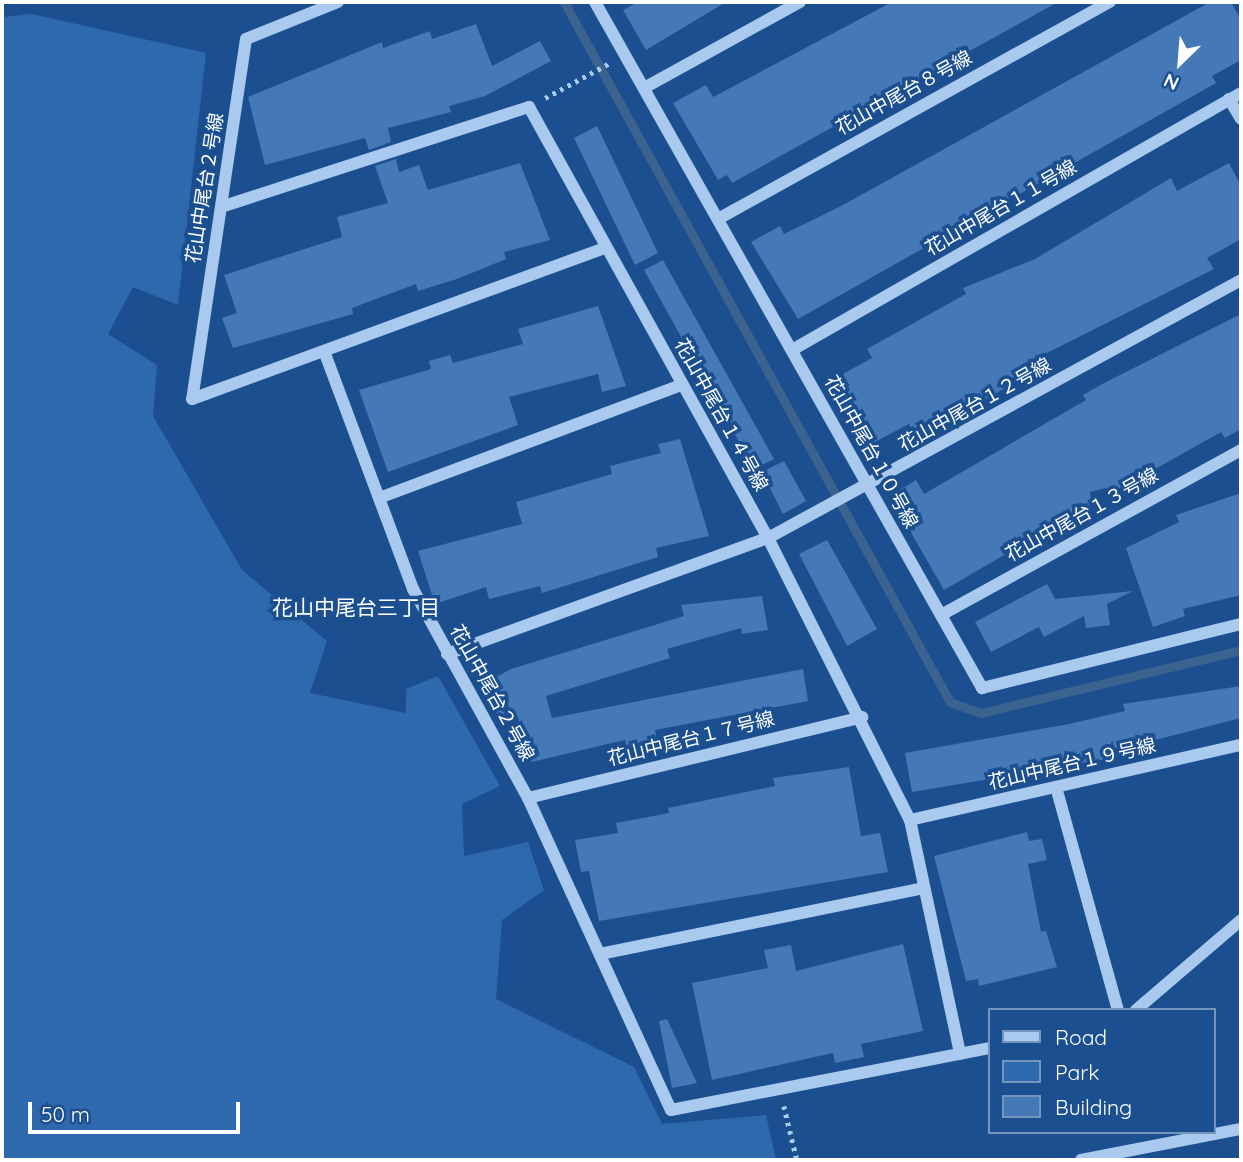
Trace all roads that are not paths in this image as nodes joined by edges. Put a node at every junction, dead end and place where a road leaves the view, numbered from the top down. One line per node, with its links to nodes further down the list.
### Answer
1 (338, 2): 8 (street, 花山中尾台２号線)
2 (595, 2): 5 (street, 花山中尾台１０号線)
3 (800, 2): 5 (street)
4 (1110, 2): 9 (street, 花山中尾台８号線)
5 (644, 88): 9 (street, 花山中尾台１０号線)
6 (1235, 96): 7 (street, 花山中尾台１１号線); 12 (street, 花山中尾台１１号線)
7 (1241, 119)
8 (221, 207): 10 (street, 花山中尾台１４号線); 13 (street, 花山中尾台２号線)
9 (718, 219): 12 (street, 花山中尾台１０号線)
10 (605, 248): 13 (street); 14 (street, 花山中尾台１４号線)
11 (1241, 280): 16 (street, 花山中尾台１２号線)
12 (792, 350): 16 (street, 花山中尾台１０号線)
13 (324, 351): 17 (street, 花山中尾台２号線)
14 (682, 385): 17 (street); 18 (street, 花山中尾台１４号線)
15 (1241, 450): 19 (street, 花山中尾台１３号線)
16 (868, 486): 18 (street, 花山中尾台１２号線); 19 (street, 花山中尾台１０号線)
17 (379, 498): 21 (street, 花山中尾台２号線)
18 (768, 538): 21 (street, 花山中尾台１２号線); 22 (street, 花山中尾台１４号線)
19 (941, 615): 20 (street, 花山中尾台１０号線)
20 (1241, 624)
21 (447, 654): 25 (street, 花山中尾台２号線)
22 (862, 717): 25 (street, 花山中尾台１７号線); 26 (street, 花山中尾台１４号線)
23 (1241, 745): 24 (street, 花山中尾台１９号線)
24 (1056, 788): 26 (street, 花山中尾台１９号線); 30 (street)
25 (528, 798): 29 (street, 花山中尾台２号線)
26 (910, 820): 27 (street, 花山中尾台１４号線)
27 (923, 888): 29 (street); 33 (street, 花山中尾台１４号線)
28 (1241, 920): 31 (street)
29 (600, 954): 33 (street, 花山中尾台２号線)
30 (1117, 1008)
31 (1138, 1008)
32 (988, 1048): 33 (street, 花山中尾台２号線)
33 (960, 1054)
34 (1241, 1129): 35 (street)
35 (1081, 1160)

